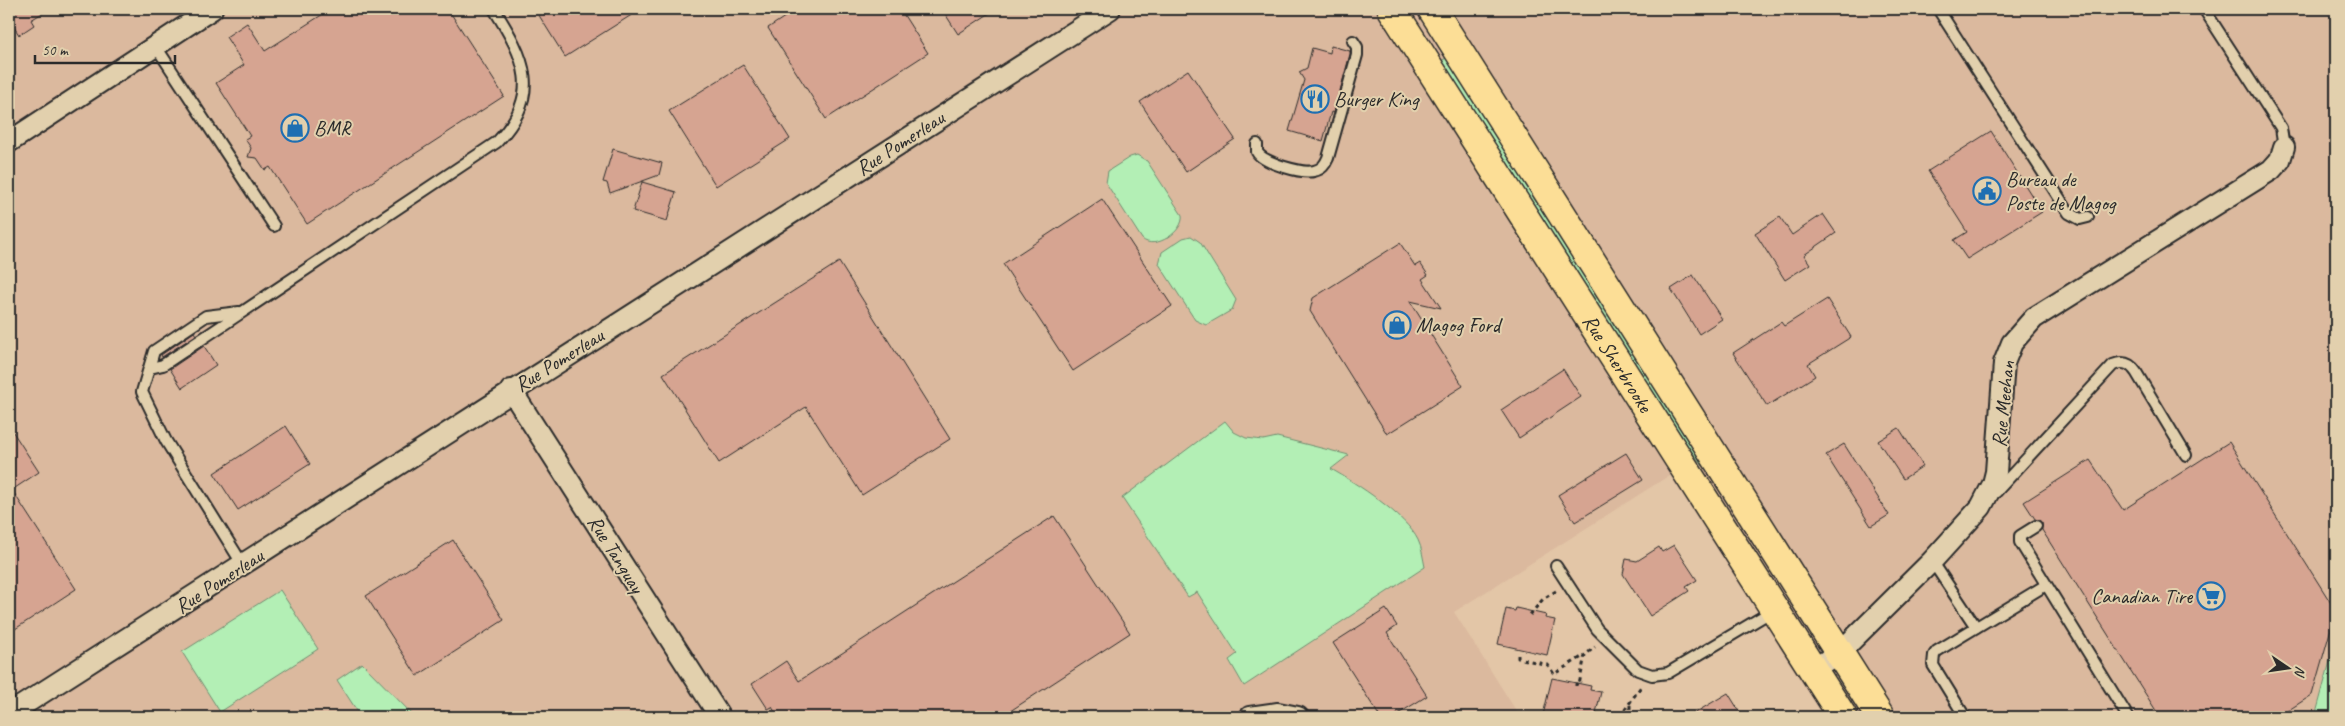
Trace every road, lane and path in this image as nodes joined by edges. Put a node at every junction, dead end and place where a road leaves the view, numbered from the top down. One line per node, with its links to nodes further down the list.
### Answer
1 (212, 9): 9 (street)
2 (494, 9): 15 (lane)
3 (1110, 9): 17 (street, Rue Pomerleau)
4 (1392, 9): 26 (main road, Rue Sherbrooke)
5 (1432, 9): 30 (main road, Rue Sherbrooke)
6 (1938, 9): 13 (lane)
7 (2204, 9): 12 (lane)
8 (1353, 41): 11 (lane)
9 (155, 45): 10 (street); 14 (lane)
10 (9, 142)
11 (1257, 144)
12 (2284, 147): 19 (street, Rue Meehan)
13 (2088, 218)
14 (274, 226)
15 (243, 312): 16 (lane); 16 (lane)
16 (150, 368): 22 (lane)
17 (511, 390): 22 (street, Rue Pomerleau); 38 (street, Rue Tanguay)
18 (2186, 455): 19 (lane)
19 (1981, 507): 21 (street, Rue Meehan)
20 (2036, 526): 25 (lane)
21 (1932, 560): 28 (lane); 30 (street, Rue Meehan)
22 (243, 565): 37 (street, Rue Pomerleau)
23 (1556, 566): 24 (lane)
24 (1568, 584): 27 (path); 29 (lane)
25 (2046, 585): 28 (lane); 46 (lane)
26 (1775, 609): 33 (main road, Rue Sherbrooke); 34 (lane)
27 (1530, 615)
28 (1976, 627): 45 (lane)
29 (1605, 638): 32 (path); 34 (lane)
30 (1839, 652): 33 (street, Rue Meehan); 44 (main road, Rue Sherbrooke)
31 (1518, 655): 32 (path)
32 (1585, 655): 35 (path)
33 (1813, 669): 43 (main road, Rue Sherbrooke)
34 (1649, 674): 36 (path)
35 (1576, 686)
36 (1630, 702): 41 (path); 42 (path)
37 (9, 714)
38 (720, 717)
39 (1250, 717): 40 (street)
40 (1298, 717)
41 (1620, 717)
42 (1630, 717)
43 (1843, 717)
44 (1880, 717)
45 (1965, 717)
46 (2128, 717)

